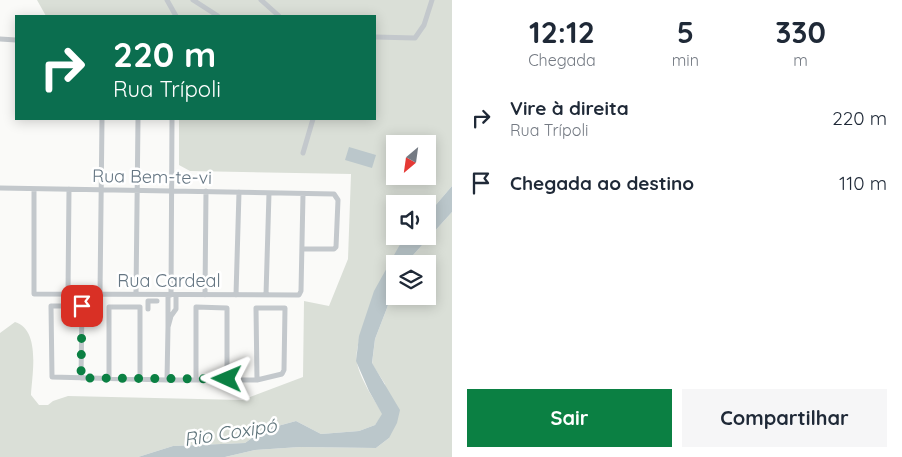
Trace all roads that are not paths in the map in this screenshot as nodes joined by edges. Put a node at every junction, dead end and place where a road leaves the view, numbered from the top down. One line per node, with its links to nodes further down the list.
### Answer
1 (167, 0): 5 (street)
2 (194, 0): 6 (street)
3 (261, 0): 7 (street)
4 (432, 0): 8 (street)
5 (175, 15)
6 (216, 15)
7 (278, 15)
8 (376, 37)
9 (0, 39): 10 (street)
10 (15, 40)
11 (102, 120): 19 (street)
12 (138, 120): 20 (street)
13 (172, 120): 21 (street)
14 (313, 120): 15 (street)
15 (303, 153)
16 (0, 188): 17 (street, Rua Bem-te-vi)
17 (34, 189): 18 (street, Rua Bem-te-vi); 27 (street, Rua Cardeal)
18 (69, 189): 19 (street, Rua Bem-te-vi); 27 (street)
19 (102, 190): 20 (street, Rua Bem-te-vi); 28 (street)
20 (137, 190): 21 (street, Rua Bem-te-vi); 29 (street)
21 (172, 191): 22 (street, Rua Bem-te-vi); 31 (street)
22 (206, 192): 23 (street, Rua Bem-te-vi); 32 (street)
23 (239, 192): 24 (street, Rua Bem-te-vi); 33 (street)
24 (269, 193): 25 (street, Rua Bem-te-vi); 34 (street)
25 (303, 194): 26 (street); 26 (street)
26 (302, 249): 34 (street, Rua Cardeal)
27 (68, 294): 28 (street, Rua Cardeal)
28 (100, 294): 29 (street, Rua Cardeal)
29 (136, 294): 30 (street, Rua Cardeal)
30 (158, 294): 31 (street, Rua Cardeal); 35 (street)
31 (171, 295): 32 (street, Rua Cardeal); 38 (street); 38 (street)
32 (205, 295): 33 (street, Rua Cardeal)
33 (236, 295): 34 (street, Rua Cardeal)
34 (266, 296)
35 (157, 301): 36 (street); 37 (street)
36 (148, 308)
37 (157, 309)
38 (168, 327): 44 (street)
39 (81, 378): 39 (street); 40 (street)
40 (109, 378): 41 (street); 41 (street)
41 (140, 378): 44 (street)
42 (196, 379): 43 (street); 43 (street); 44 (street)
43 (227, 379): 45 (street)
44 (167, 380)
45 (256, 380): 45 (street)

